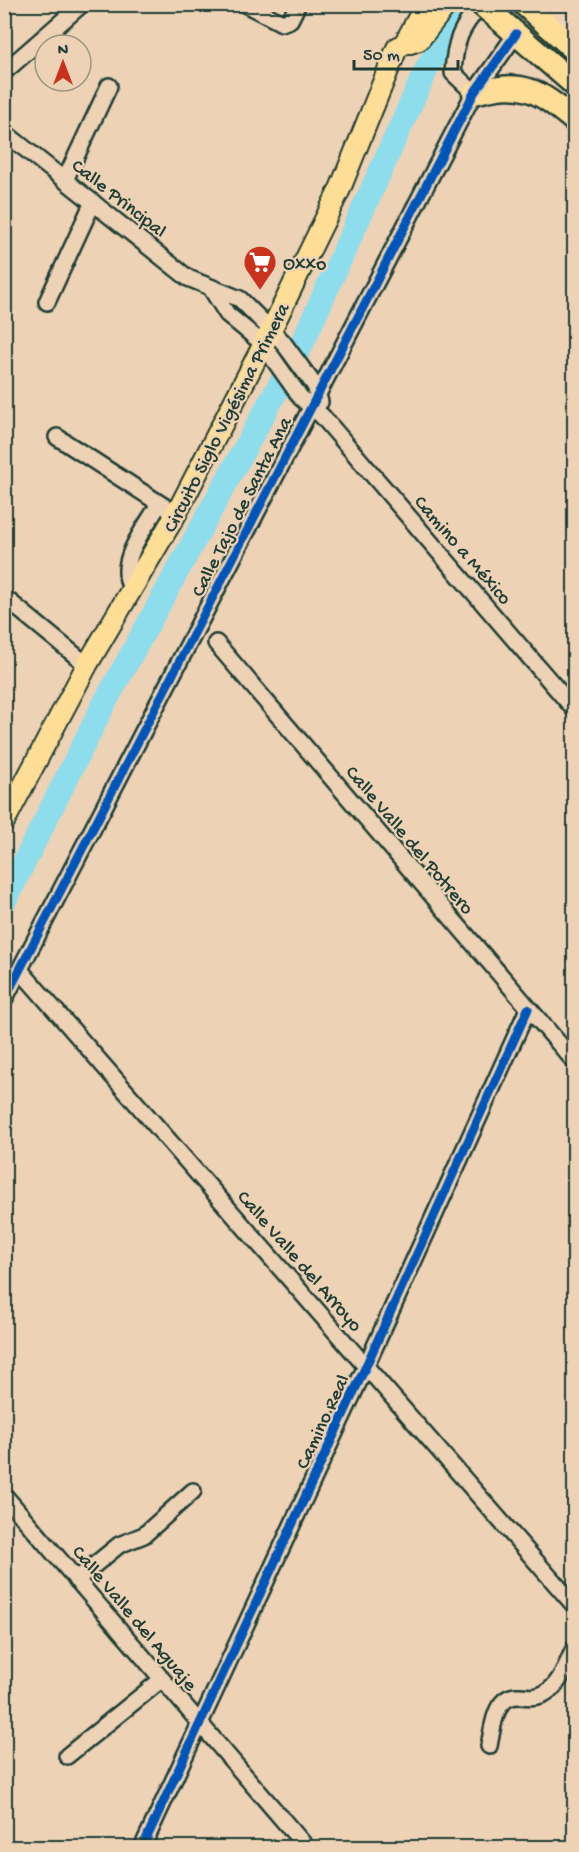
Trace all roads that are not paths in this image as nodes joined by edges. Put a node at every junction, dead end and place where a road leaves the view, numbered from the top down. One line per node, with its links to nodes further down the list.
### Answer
1 (82, 4): 14 (street)
2 (245, 4): 3 (street)
3 (298, 4)
4 (410, 4): 12 (main road)
5 (426, 4): 12 (main road, Circuito Siglo Vigésima Primera)
6 (447, 4): 12 (main road)
7 (524, 4): 13 (highway)
8 (555, 4): 10 (street)
9 (487, 9): 11 (highway); 17 (street)
10 (574, 31)
11 (516, 34): 15 (highway); 17 (street, Calle Tajo de Santa Ana)
12 (399, 44): 23 (main road, Circuito Siglo Vigésima Primera)
13 (574, 49)
14 (4, 72)
15 (574, 84)
16 (109, 86): 20 (street)
17 (474, 93): 18 (highway); 24 (street, Calle Tajo de Santa Ana)
18 (574, 120)
19 (4, 132): 20 (street, Calle Principal)
20 (65, 180): 21 (street, Calle Principal)
21 (93, 202): 22 (street); 23 (street, Calle Principal)
22 (47, 302)
23 (272, 341): 24 (street, Calle Principal); 25 (street, Calle Principal); 28 (main road, Circuito Siglo Vigésima Primera)
24 (317, 390): 25 (street, Calle Tajo de Santa Ana)
25 (311, 407): 33 (street, Camino a México); 36 (street, Calle Tajo de Santa Ana)
26 (57, 437): 27 (street)
27 (159, 504): 28 (street); 29 (street)
28 (176, 514): 29 (main road, Circuito Siglo Vigésima Primera)
29 (132, 590): 32 (main road, Circuito Siglo Vigésima Primera)
30 (4, 597): 32 (street)
31 (216, 642): 38 (street, Calle Valle del Potrero)
32 (87, 665): 34 (main road, Circuito Siglo Vigésima Primera)
33 (574, 710)
34 (10, 800): 35 (main road, Circuito Siglo Vigésima Primera)
35 (4, 822)
36 (20, 970): 37 (street, Calle Tajo de Santa Ana); 40 (street, Calle Valle del Arroyo)
37 (4, 1000)
38 (528, 1008): 39 (street, Calle Valle del Potrero); 40 (street, Camino Real)
39 (574, 1061)
40 (366, 1366): 44 (street, Calle Valle del Arroyo); 47 (street, Camino Real)
41 (193, 1491): 43 (street)
42 (4, 1495): 43 (street, Calle Valle del Aguaje)
43 (76, 1580): 46 (street, Calle Valle del Aguaje)
44 (574, 1605)
45 (574, 1649): 48 (street)
46 (161, 1680): 47 (street, Calle Valle del Aguaje); 49 (street)
47 (199, 1724): 50 (street, Camino Real); 51 (street, Calle Valle del Aguaje)
48 (489, 1746)
49 (67, 1756)
50 (142, 1848)
51 (307, 1848)

